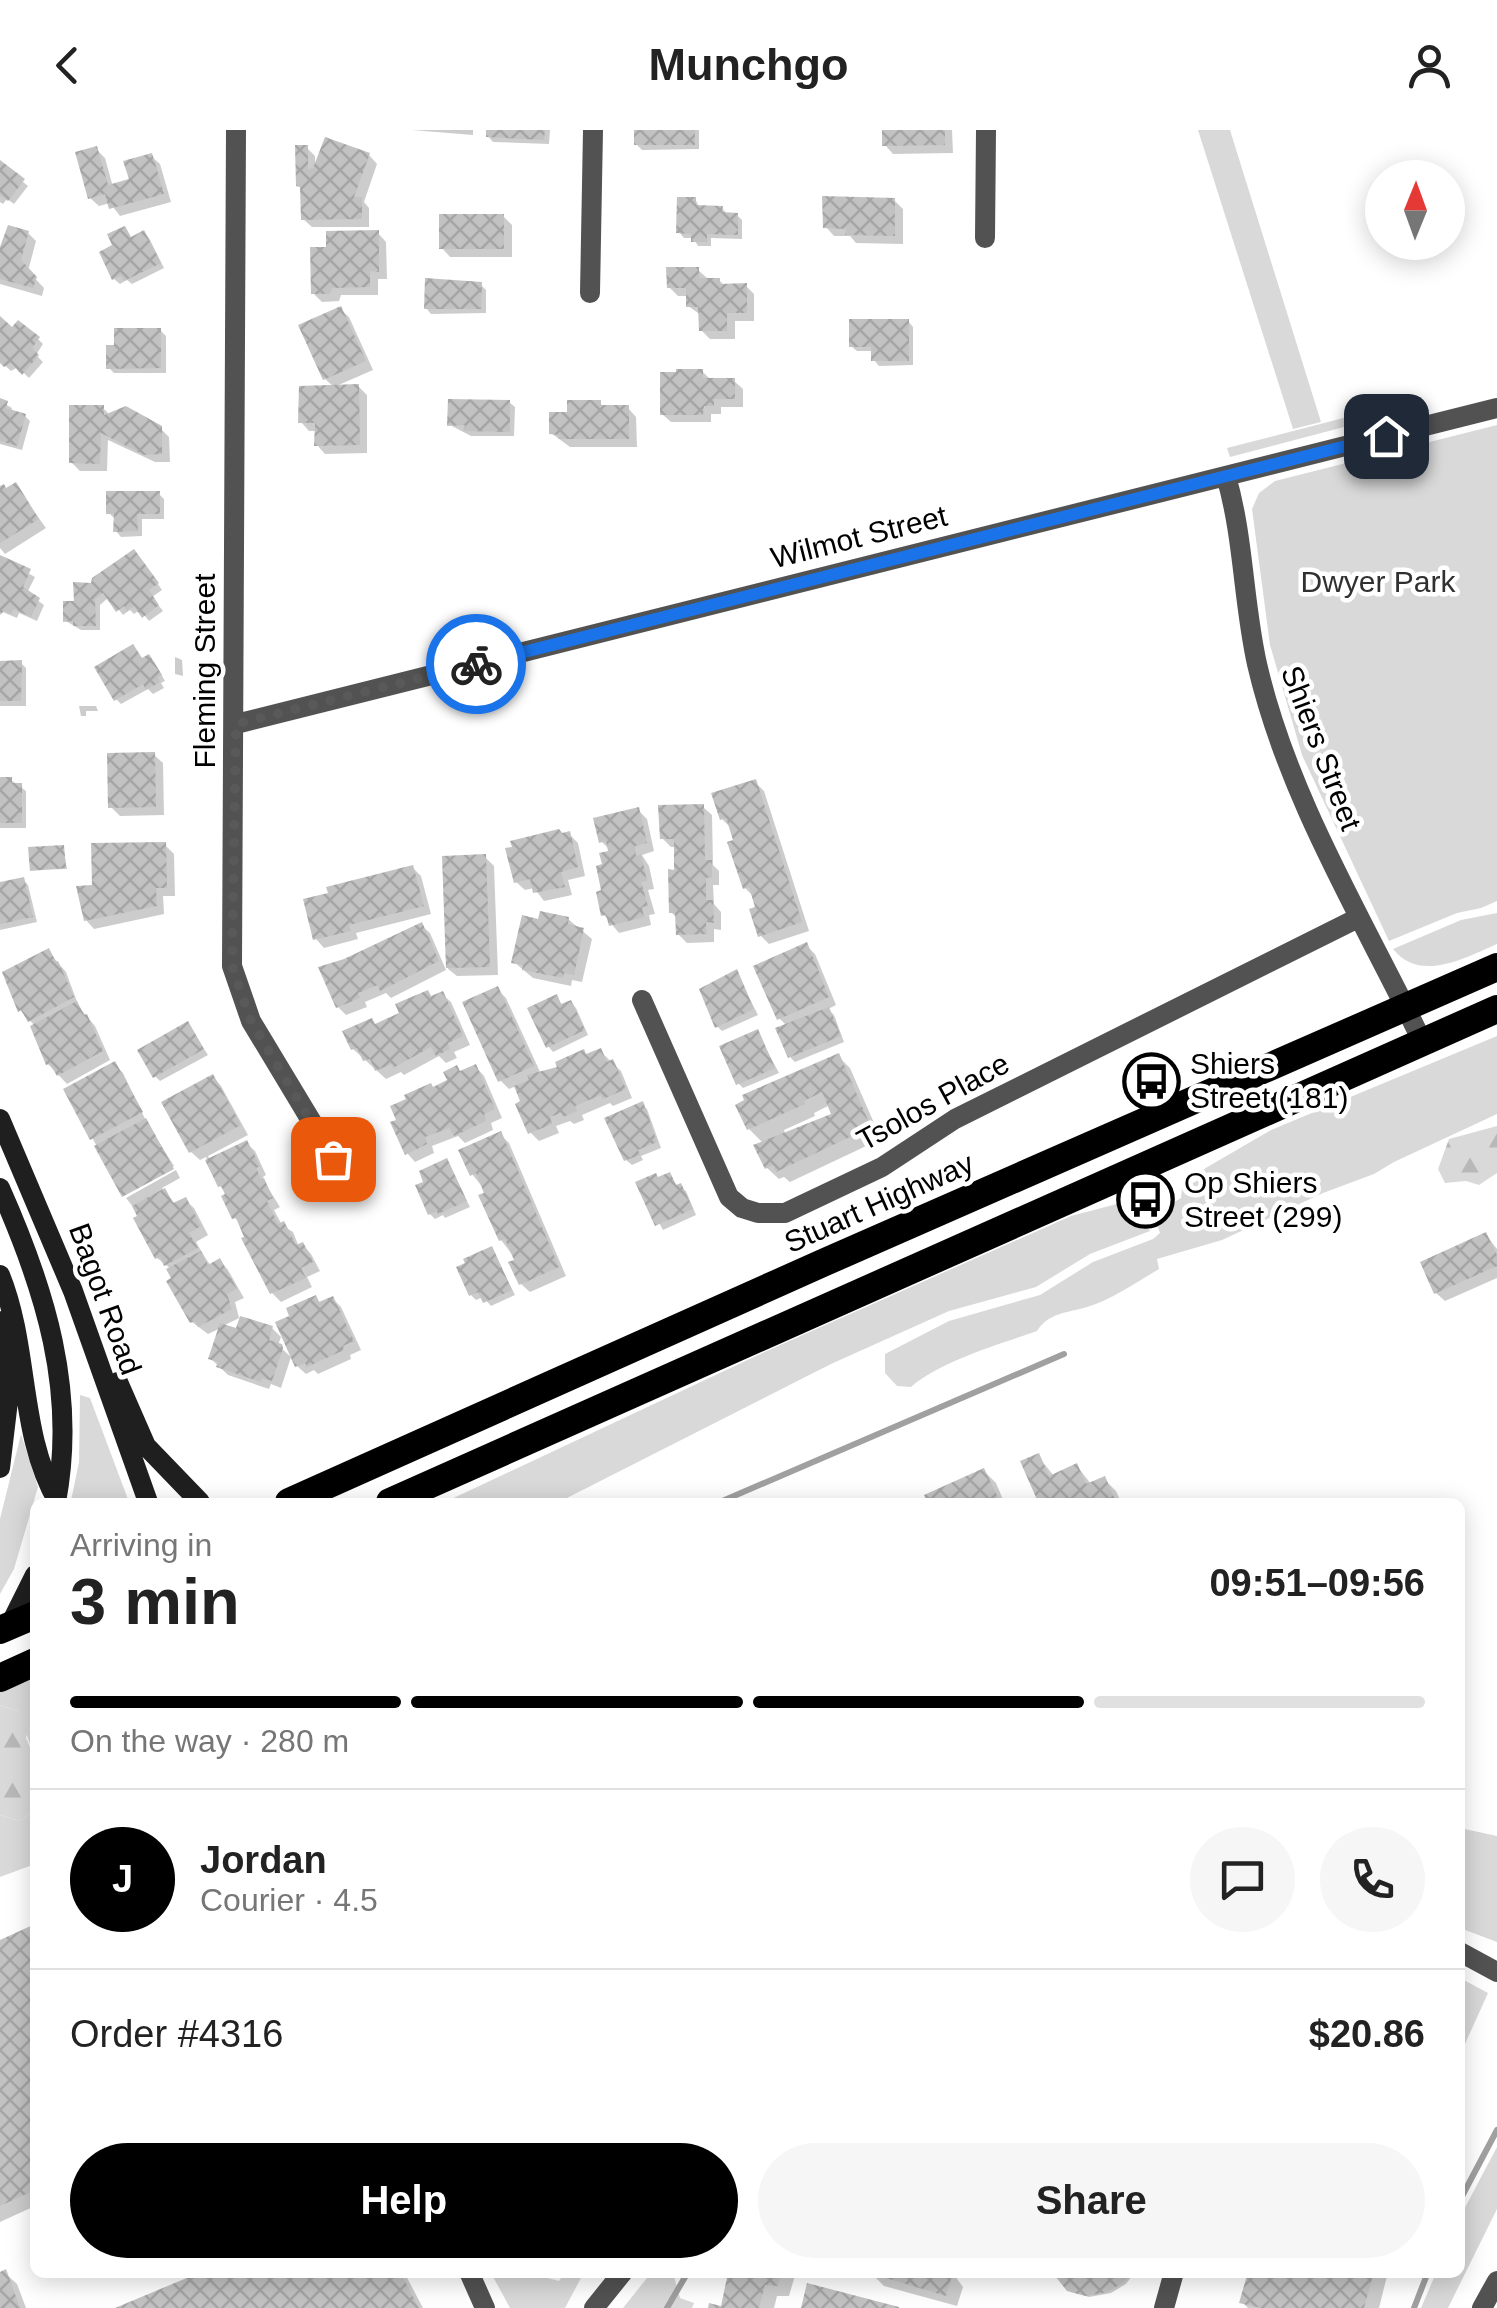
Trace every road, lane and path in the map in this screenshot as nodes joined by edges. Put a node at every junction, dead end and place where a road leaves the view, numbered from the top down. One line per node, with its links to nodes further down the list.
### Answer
1 (236, 130): 8 (street, Fleming Street)
2 (593, 130): 5 (street)
3 (986, 130): 4 (street)
4 (985, 238)
5 (590, 293)
6 (1497, 408): 7 (street, Wilmot Street)
7 (1226, 476): 8 (street, Wilmot Street); 9 (street, Shiers Street)
8 (236, 724): 17 (street, Fleming Street)
9 (1358, 918): 11 (street, Tsolos Place); 12 (street, Shiers Street)
10 (1497, 967): 12 (highway, Stuart Highway)
11 (642, 1000)
12 (1406, 1007): 14 (street, Shiers Street); 26 (highway, Stuart Highway)
13 (1497, 1009): 14 (highway)
14 (1422, 1041): 27 (highway)
15 (0, 1118): 16 (main road, Bagot Road)
16 (19, 1161): 24 (main road, Bagot Road); 25 (main road)
17 (348, 1182)
18 (0, 1188): 23 (main road, Bagot Road)
19 (0, 1275): 22 (main road)
20 (0, 1316): 21 (main road)
21 (0, 1468)
22 (56, 1498)
23 (58, 1498)
24 (147, 1498)
25 (196, 1498)
26 (298, 1498)
27 (399, 1498)
28 (30, 1586): 31 (main road)
29 (30, 1617): 30 (highway)
30 (0, 1630)
31 (0, 1643)
32 (30, 1664): 33 (highway)
33 (0, 1678)
34 (1465, 1954): 35 (street)
35 (1493, 1966)
36 (472, 2278): 40 (street)
37 (618, 2278): 41 (street)
38 (1172, 2278): 42 (street)
39 (1497, 2281): 43 (street)
40 (484, 2308)
41 (594, 2308)
42 (1164, 2308)
43 (1482, 2308)

